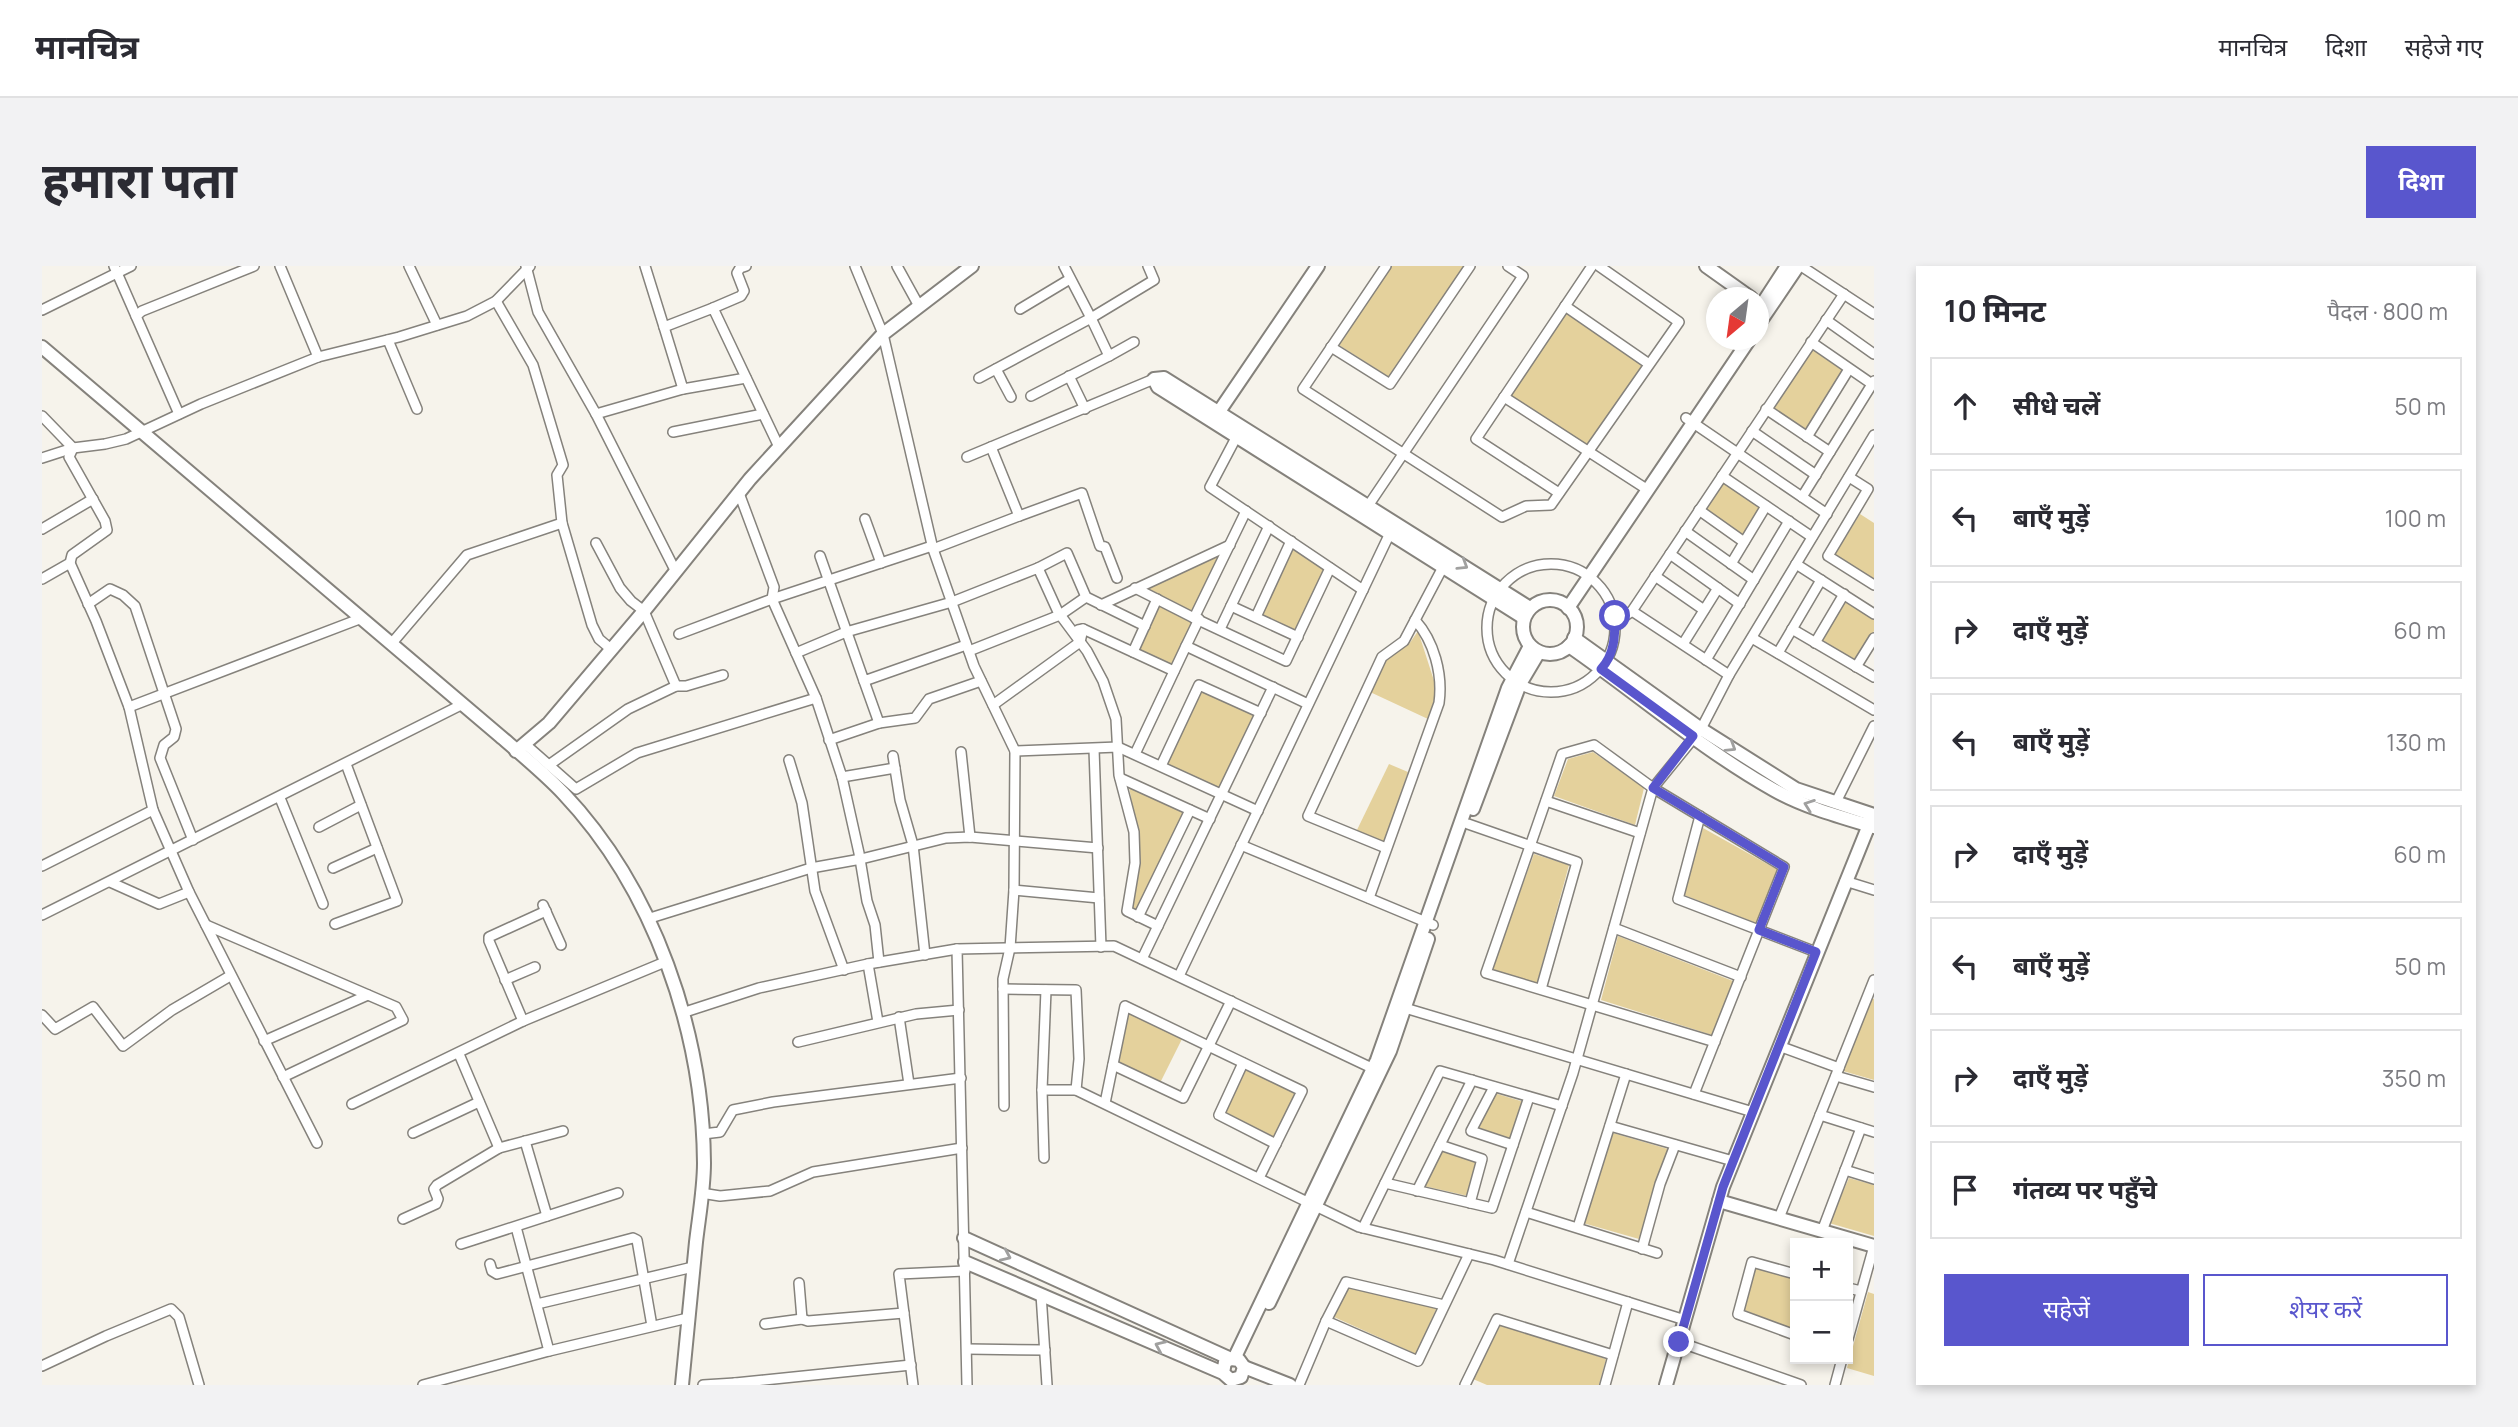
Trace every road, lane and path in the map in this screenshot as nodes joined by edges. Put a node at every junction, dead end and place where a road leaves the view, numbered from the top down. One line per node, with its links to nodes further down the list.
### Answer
1 (131, 266): 22 (street)
2 (254, 266): 35 (street)
3 (280, 266): 50 (street)
4 (409, 266): 38 (street)
5 (645, 266): 39 (street)
6 (746, 266): 31 (street)
7 (855, 266): 40 (street)
8 (897, 266): 29 (street)
9 (972, 266): 29 (street)
10 (1064, 266): 23 (street)
11 (1148, 266): 36 (street)
12 (1318, 266): 70 (street)
13 (1386, 266): 45 (street)
14 (1470, 266): 45 (street)
15 (1508, 266): 84 (street)
16 (1591, 266): 30 (street)
17 (1599, 266): 51 (street)
18 (1787, 266): 25 (street)
19 (1800, 266): 26 (street); 27 (street)
20 (527, 267): 28 (street); 67 (street)
21 (1711, 267): 24 (street)
22 (116, 269): 33 (street); 35 (street)
23 (1070, 279): 32 (street); 36 (street)
24 (1737, 287)
25 (1769, 292)
26 (1844, 294): 34 (street); 37 (street)
27 (1769, 296)
28 (496, 301): 38 (street); 103 (street)
29 (919, 306): 40 (street)
30 (1565, 306): 51 (street); 62 (street)
31 (713, 308): 39 (street); 55 (street)
32 (1020, 309)
33 (42, 310)
34 (1874, 314)
35 (136, 316): 66 (street)
36 (1091, 318): 49 (street); 52 (street)
37 (1826, 320): 43 (street); 48 (street)
38 (438, 325): 41 (street)
39 (664, 327): 59 (street)
40 (883, 334): 78 (street); 113 (street)
41 (388, 340): 50 (street); 63 (street)
42 (1134, 342): 49 (street)
43 (1811, 342): 53 (street); 65 (street)
44 (42, 347): 73 (street)
45 (1331, 347): 84 (street)
46 (1732, 350): 71 (street)
47 (1742, 350): 71 (street)
48 (1874, 354)
49 (1109, 356): 54 (street)
50 (318, 357): 66 (street)
51 (1649, 364): 81 (street)
52 (996, 369): 56 (street); 61 (street)
53 (1849, 369): 58 (street); 76 (street)
54 (1069, 376): 60 (street); 64 (street)
55 (746, 378): 59 (street); 68 (street)
56 (979, 379)
57 (1154, 379): 64 (street); 70 (street)
58 (1873, 382): 82 (street)
59 (683, 389): 67 (street)
60 (1031, 396)
61 (1011, 397)
62 (1504, 397): 81 (street); 92 (street)
63 (417, 409)
64 (1085, 409): 79 (street)
65 (1766, 410): 72 (street); 76 (street)
66 (179, 414): 73 (street)
67 (596, 414): 123 (street)
68 (763, 414): 74 (street); 78 (street)
69 (42, 416): 80 (street)
70 (1215, 417): 75 (street)
71 (1689, 420): 83 (street); 90 (street)
72 (1752, 431): 83 (street); 87 (street)
73 (142, 432): 80 (street); 153 (street)
74 (673, 432)
75 (1239, 432): 95 (street); 98 (street); 105 (street)
76 (1807, 437): 82 (street)
77 (1872, 441): 89 (street)
78 (779, 447): 91 (street)
79 (991, 447): 86 (street); 100 (street)
80 (73, 448): 85 (street); 94 (street)
81 (1588, 452): 90 (street); 92 (street)
82 (1830, 452): 87 (street)
83 (1737, 453): 88 (street); 93 (street)
84 (1404, 454): 92 (street); 95 (street)
85 (42, 457)
86 (967, 457)
87 (1816, 475): 93 (street)
88 (1722, 476): 96 (street); 97 (street)
89 (1849, 477): 99 (street); 131 (street)
90 (1644, 487): 124 (street)
91 (739, 492): 123 (street); 138 (street)
92 (1559, 493)
93 (1802, 497): 99 (street)
94 (93, 499): 106 (street); 116 (street)
95 (1368, 506): 105 (street)
96 (1766, 506): 102 (street); 110 (street)
97 (1699, 510): 107 (street); 110 (street)
98 (1246, 511): 104 (street); 112 (street)
99 (1827, 514): 108 (street)
100 (1019, 516): 113 (street); 127 (street)
101 (865, 519): 117 (street)
102 (1789, 521): 108 (street); 128 (street)
103 (562, 523): 169 (street); 175 (street)
104 (1269, 526): 109 (street); 145 (street)
105 (1392, 528): 120 (street); 134 (street); 135 (street, one-way to 135)
106 (42, 529)
107 (1685, 531): 114 (street); 118 (street)
108 (1812, 537): 119 (street)
109 (1291, 541): 122 (street); 152 (street)
110 (1744, 542): 118 (street)
111 (596, 543): 147 (street)
112 (1230, 545): 132 (street); 154 (street)
113 (932, 547): 117 (street); 140 (street)
114 (1670, 554): 125 (street); 133 (street)
115 (820, 556): 130 (street)
116 (70, 563): 126 (street); 141 (street)
117 (881, 563): 130 (street)
118 (1731, 564): 128 (street)
119 (1796, 564): 129 (street); 165 (street)
120 (1443, 567): 135 (street); 155 (street)
121 (1038, 568): 137 (street); 140 (street); 151 (street)
122 (1330, 568): 134 (street); 164 (street)
123 (676, 572): 147 (street)
124 (1586, 573): 135 (street); 144 (street); 156 (street)
125 (1655, 576): 146 (street); 148 (street)
126 (42, 579)
127 (1117, 579)
128 (1754, 580): 142 (street)
129 (1821, 580): 136 (street); 160 (street)
130 (827, 581): 138 (street); 161 (street)
131 (1874, 585)
132 (1135, 588): 139 (street); 143 (street)
133 (1718, 588): 142 (street); 146 (street)
134 (1363, 590): 194 (street)
135 (1496, 593): 149 (street); 188 (street)
136 (1844, 594): 150 (street); 170 (street)
137 (1086, 597): 143 (street); 151 (street)
138 (772, 599): 163 (street); 177 (street)
139 (1157, 599): 154 (street); 157 (street)
140 (951, 602): 161 (street); 173 (street)
141 (88, 604): 191 (street); 196 (street)
142 (1740, 604): 179 (street)
143 (1101, 605): 157 (street)
144 (1565, 605): 149 (street); 168 (street)
145 (1231, 606): 152 (street); 159 (street)
146 (1704, 610): 171 (street)
147 (645, 611): 175 (street); 189 (street)
148 (1632, 611): 156 (street); 171 (street)
149 (1527, 613): 174 (street)
150 (1874, 614)
151 (1060, 615): 162 (street); 173 (street)
152 (1256, 617): 164 (street)
153 (362, 618): 169 (street); 191 (street)
154 (1197, 618): 159 (street); 172 (street)
155 (1415, 620): 240 (street); 240 (street)
156 (1615, 623): 180 (street)
157 (1145, 626): 176 (street)
158 (1083, 629): 162 (street); 167 (street); 176 (street)
159 (1220, 629): 164 (street)
160 (1792, 629): 170 (street); 178 (street)
161 (846, 632): 177 (street); 186 (street)
162 (1073, 632): 167 (street)
163 (679, 634)
164 (1298, 637)
165 (1752, 638): 178 (street); 184 (street)
166 (1874, 638): 181 (street)
167 (1080, 642): 195 (street); 204 (street)
168 (1572, 642): 174 (street); 180 (street)
169 (392, 643): 193 (street)
170 (1815, 643): 181 (street)
171 (1683, 644): 179 (street)
172 (1186, 646): 182 (street); 190 (street)
173 (968, 648): 186 (street); 187 (street)
174 (1534, 649): 188 (street)
175 (611, 650): 203 (street)
176 (1133, 652): 182 (street)
177 (796, 653): 192 (street)
178 (1778, 653): 197 (street)
179 (1706, 660): 184 (street)
180 (1605, 665): 188 (street); 200 (street)
181 (1856, 667): 185 (street)
182 (1174, 671): 208 (street)
183 (723, 675): 189 (street)
184 (1729, 675): 200 (street)
185 (1874, 677)
186 (864, 681): 199 (street)
187 (981, 681): 195 (street); 199 (street)
188 (1516, 682): 229 (street); 257 (street)
189 (676, 686): 212 (street)
190 (1273, 687): 194 (street); 198 (street)
191 (163, 694): 196 (street); 233 (street)
192 (816, 698): 202 (street); 212 (street)
193 (463, 704): 203 (street); 211 (street)
194 (1308, 704): 225 (street)
195 (993, 705): 206 (street)
196 (129, 707): 223 (street)
197 (1874, 710)
198 (1261, 713): 213 (street); 218 (street)
199 (879, 723): 202 (street)
200 (1697, 732): 217 (street); 221 (street, one-way to 221); 228 (street, one-way to 200)
201 (1873, 732): 221 (street)
202 (829, 740): 215 (street)
203 (521, 747): 212 (street); 256 (street)
204 (1118, 747): 205 (street); 208 (street); 216 (street)
205 (1094, 749): 206 (street); 239 (street)
206 (1015, 751): 234 (street)
207 (961, 752): 232 (street)
208 (1135, 754): 213 (street)
209 (893, 756): 214 (street)
210 (789, 760): 245 (street)
211 (346, 764): 219 (street); 222 (street)
212 (549, 765)
213 (1161, 766): 218 (street)
214 (895, 768): 215 (street); 235 (street)
215 (842, 777): 242 (street)
216 (1119, 778): 224 (street); 255 (street)
217 (1653, 788): 220 (street); 226 (street); 231 (street)
218 (1222, 794): 225 (street); 227 (street)
219 (280, 798): 233 (street); 253 (street)
220 (1546, 801): 231 (street); 237 (street)
221 (1836, 802): 228 (street)
222 (361, 805): 230 (street); 238 (street)
223 (153, 810): 241 (street); 243 (street)
224 (1190, 810): 227 (street); 255 (street)
225 (1258, 811): 236 (street)
226 (1700, 816): 262 (street); 262 (street)
227 (1210, 820): 260 (street)
228 (1873, 820): 246 (street)
229 (1468, 824): 237 (street); 257 (street)
230 (319, 827)
231 (1640, 833): 261 (street)
232 (970, 837): 234 (street); 235 (street)
233 (193, 840): 241 (street)
234 (1014, 840): 239 (street); 248 (street)
235 (914, 845): 242 (street); 268 (street)
236 (1241, 845): 252 (street); 276 (street)
237 (1530, 846): 281 (street); 281 (street)
238 (377, 848): 244 (street); 258 (street)
239 (1098, 848): 251 (street)
240 (1386, 848): 252 (street)
241 (172, 851): 247 (street); 250 (street)
242 (861, 859): 245 (street); 271 (street)
243 (42, 866)
244 (333, 868)
245 (811, 868): 256 (street); 274 (street)
246 (1845, 881): 249 (street); 267 (street)
247 (110, 882): 250 (street); 254 (street)
248 (1014, 890): 251 (street); 265 (street)
249 (1874, 890)
250 (189, 892): 259 (street)
251 (1099, 898): 264 (street)
252 (1369, 898): 257 (street)
253 (323, 904)
254 (42, 915)
255 (1138, 917): 260 (street)
256 (648, 919): 270 (street)
257 (1429, 923): 287 (street); 303 (street)
258 (335, 924)
259 (206, 925): 275 (street); 284 (street)
260 (1158, 926): 269 (street)
261 (1614, 928): 277 (street); 286 (street)
262 (1759, 930): 267 (street); 277 (street)
263 (561, 945): 278 (street)
264 (1101, 947): 265 (street); 269 (street)
265 (1010, 948): 266 (street); 280 (street)
266 (957, 949): 268 (street); 288 (street)
267 (1816, 952): 298 (street)
268 (925, 955): 271 (street)
269 (1142, 959): 276 (street)
270 (665, 962): 289 (street); 292 (street)
271 (879, 962): 272 (street)
272 (868, 964): 274 (street); 293 (street)
273 (536, 968): 278 (street)
274 (844, 970): 289 (street)
275 (230, 976): 290 (street); 294 (street)
276 (1179, 976): 285 (street)
277 (1741, 977): 296 (street)
278 (505, 980): 292 (street)
279 (1874, 980): 283 (street)
280 (1003, 989): 282 (street); 319 (street)
281 (1541, 989): 286 (street)
282 (1046, 990): 312 (street); 313 (street)
283 (1872, 993): 304 (street)
284 (368, 995): 294 (street); 306 (street)
285 (1231, 1001): 297 (street); 303 (street)
286 (1592, 1004): 296 (street); 300 (street)
287 (1405, 1008): 300 (street); 303 (street)
288 (959, 1010): 291 (street); 307 (street)
289 (682, 1013): 328 (street)
290 (42, 1015)
291 (900, 1017): 293 (street); 309 (street)
292 (523, 1021): 299 (street)
293 (878, 1022): 295 (street)
294 (264, 1041): 306 (street)
295 (798, 1042)
296 (1715, 1042): 314 (street)
297 (1209, 1046): 301 (street); 302 (street); 302 (street)
298 (1779, 1046): 304 (street); 321 (street)
299 (459, 1054): 316 (street); 318 (street)
300 (1577, 1059): 305 (street); 320 (street)
301 (1243, 1063): 331 (street); 331 (street)
302 (1113, 1065): 317 (street)
303 (1377, 1070): 348 (street)
304 (1838, 1072): 311 (street); 322 (street)
305 (1626, 1074): 314 (street); 323 (street)
306 (283, 1077): 330 (street)
307 (961, 1078): 309 (street); 336 (street)
308 (1472, 1080): 310 (street); 332 (street); 342 (street)
309 (909, 1084): 328 (street)
310 (1494, 1087): 315 (street); 333 (street)
311 (1874, 1087)
312 (1042, 1090): 313 (street); 337 (street)
313 (1076, 1090): 317 (street)
314 (1694, 1094): 321 (street)
315 (1530, 1097): 320 (street); 333 (street)
316 (479, 1102): 327 (street); 335 (street)
317 (1105, 1103): 340 (street)
318 (352, 1104)
319 (1004, 1106)
320 (1562, 1106): 349 (street)
321 (1753, 1112): 338 (street)
322 (1820, 1115): 324 (street); 352 (street)
323 (1609, 1126): 334 (street); 354 (street)
324 (1861, 1128): 326 (street); 339 (street)
325 (564, 1131): 329 (street)
326 (1874, 1132)
327 (413, 1133)
328 (703, 1133): 345 (street)
329 (526, 1141): 335 (street); 350 (street)
330 (317, 1143)
331 (1276, 1144): 340 (street)
332 (1440, 1145): 343 (street); 347 (street)
333 (1513, 1145): 347 (street)
334 (1675, 1145): 338 (street); 360 (street)
335 (499, 1148): 351 (street)
336 (962, 1148): 345 (street); 357 (street)
337 (1044, 1158)
338 (1733, 1161): 346 (street)
339 (1845, 1170): 341 (street); 356 (street)
340 (1259, 1178): 348 (street)
341 (1874, 1179)
342 (1385, 1183): 343 (street); 355 (street)
343 (1417, 1191): 347 (street)
344 (618, 1193): 350 (street)
345 (701, 1193): 366 (street)
346 (1719, 1201): 352 (street); 380 (street)
347 (1470, 1203)
348 (1312, 1204): 355 (street); 392 (street)
349 (1526, 1212): 354 (street); 364 (street)
350 (547, 1216): 353 (street)
351 (402, 1219)
352 (1779, 1219): 356 (street)
353 (516, 1227): 358 (street); 365 (street)
354 (1578, 1227): 360 (street)
355 (1363, 1228): 362 (street)
356 (1822, 1231): 359 (street)
357 (964, 1238): 367 (street); 392 (street, one-way to 392)
358 (461, 1244)
359 (1874, 1246): 372 (street)
360 (1642, 1249): 361 (street)
361 (1657, 1253)
362 (1469, 1254): 364 (street); 376 (street)
363 (490, 1264): 365 (street)
364 (1508, 1264): 374 (street)
365 (528, 1267): 369 (street); 375 (street)
366 (693, 1267): 369 (street); 378 (street)
367 (965, 1267): 373 (street); 377 (street); 387 (street)
368 (1790, 1273): 385 (street)
369 (644, 1279): 375 (street); 384 (street)
370 (799, 1283): 379 (street)
371 (1853, 1290): 372 (street)
372 (1861, 1292): 382 (street)
373 (1041, 1294): 388 (street); 392 (street, one-way to 373)
374 (1628, 1302): 380 (street); 390 (street)
375 (537, 1304): 389 (street)
376 (1444, 1305): 381 (street); 381 (street)
377 (904, 1313): 379 (street); 394 (street)
378 (688, 1318): 384 (street); 399 (street)
379 (802, 1319): 383 (street)
380 (1685, 1320): 386 (street)
381 (1326, 1321): 406 (street)
382 (1853, 1321)
383 (765, 1324)
384 (652, 1326): 389 (street)
385 (1790, 1333)
386 (1679, 1342): 408 (street); 409 (street)
387 (967, 1349): 388 (street); 402 (street)
388 (1045, 1350): 403 (street)
389 (550, 1351): 398 (street)
390 (1613, 1355): 396 (street); 407 (street)
391 (1841, 1364): 410 (street)
392 (1238, 1365): 404 (street); 405 (street)
393 (42, 1366): 397 (street)
394 (911, 1366): 395 (street); 401 (street)
395 (735, 1384): 400 (street)
396 (1467, 1384)
397 (199, 1385)
398 (423, 1385)
399 (682, 1385)
400 (703, 1385)
401 (913, 1385)
402 (967, 1385)
403 (1047, 1385)
404 (1251, 1385)
405 (1290, 1385)
406 (1299, 1385)
407 (1605, 1385)
408 (1666, 1385)
409 (1801, 1385)
410 (1835, 1385)

